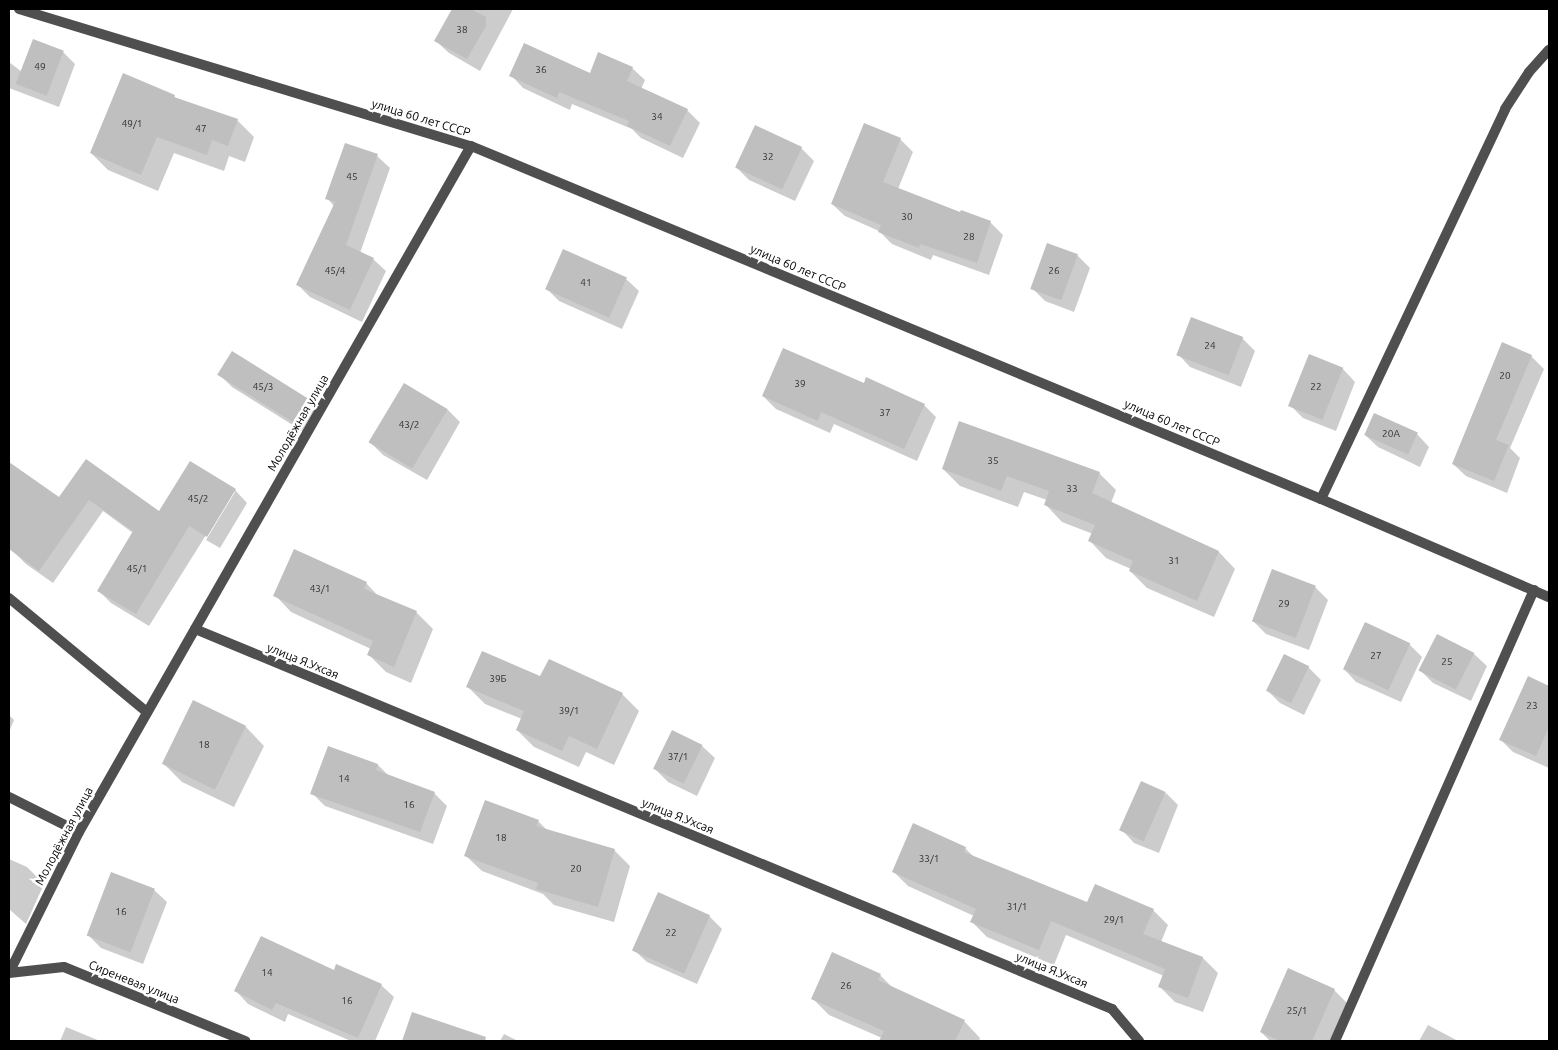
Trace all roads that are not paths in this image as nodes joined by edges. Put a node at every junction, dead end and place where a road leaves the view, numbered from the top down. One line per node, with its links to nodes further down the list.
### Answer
1 (19, 9): 3 (street, улица 60 лет СССР)
2 (1549, 50): 4 (street)
3 (471, 146): 4 (street, улица 60 лет СССР); 8 (street, Молодёжная улица)
4 (1321, 499): 5 (street, улица 60 лет СССР)
5 (1534, 590): 6 (street, улица 60 лет СССР); 15 (street)
6 (1549, 597)
7 (9, 598): 9 (street)
8 (195, 629): 9 (street, Молодёжная улица); 14 (street, улица Я.Ухсая)
9 (147, 712): 11 (street, Молодёжная улица)
10 (9, 798): 11 (street)
11 (79, 832): 12 (street, Молодёжная улица)
12 (9, 973): 13 (street, Сиреневая улица)
13 (245, 1041)
14 (1139, 1041)
15 (1335, 1041)

